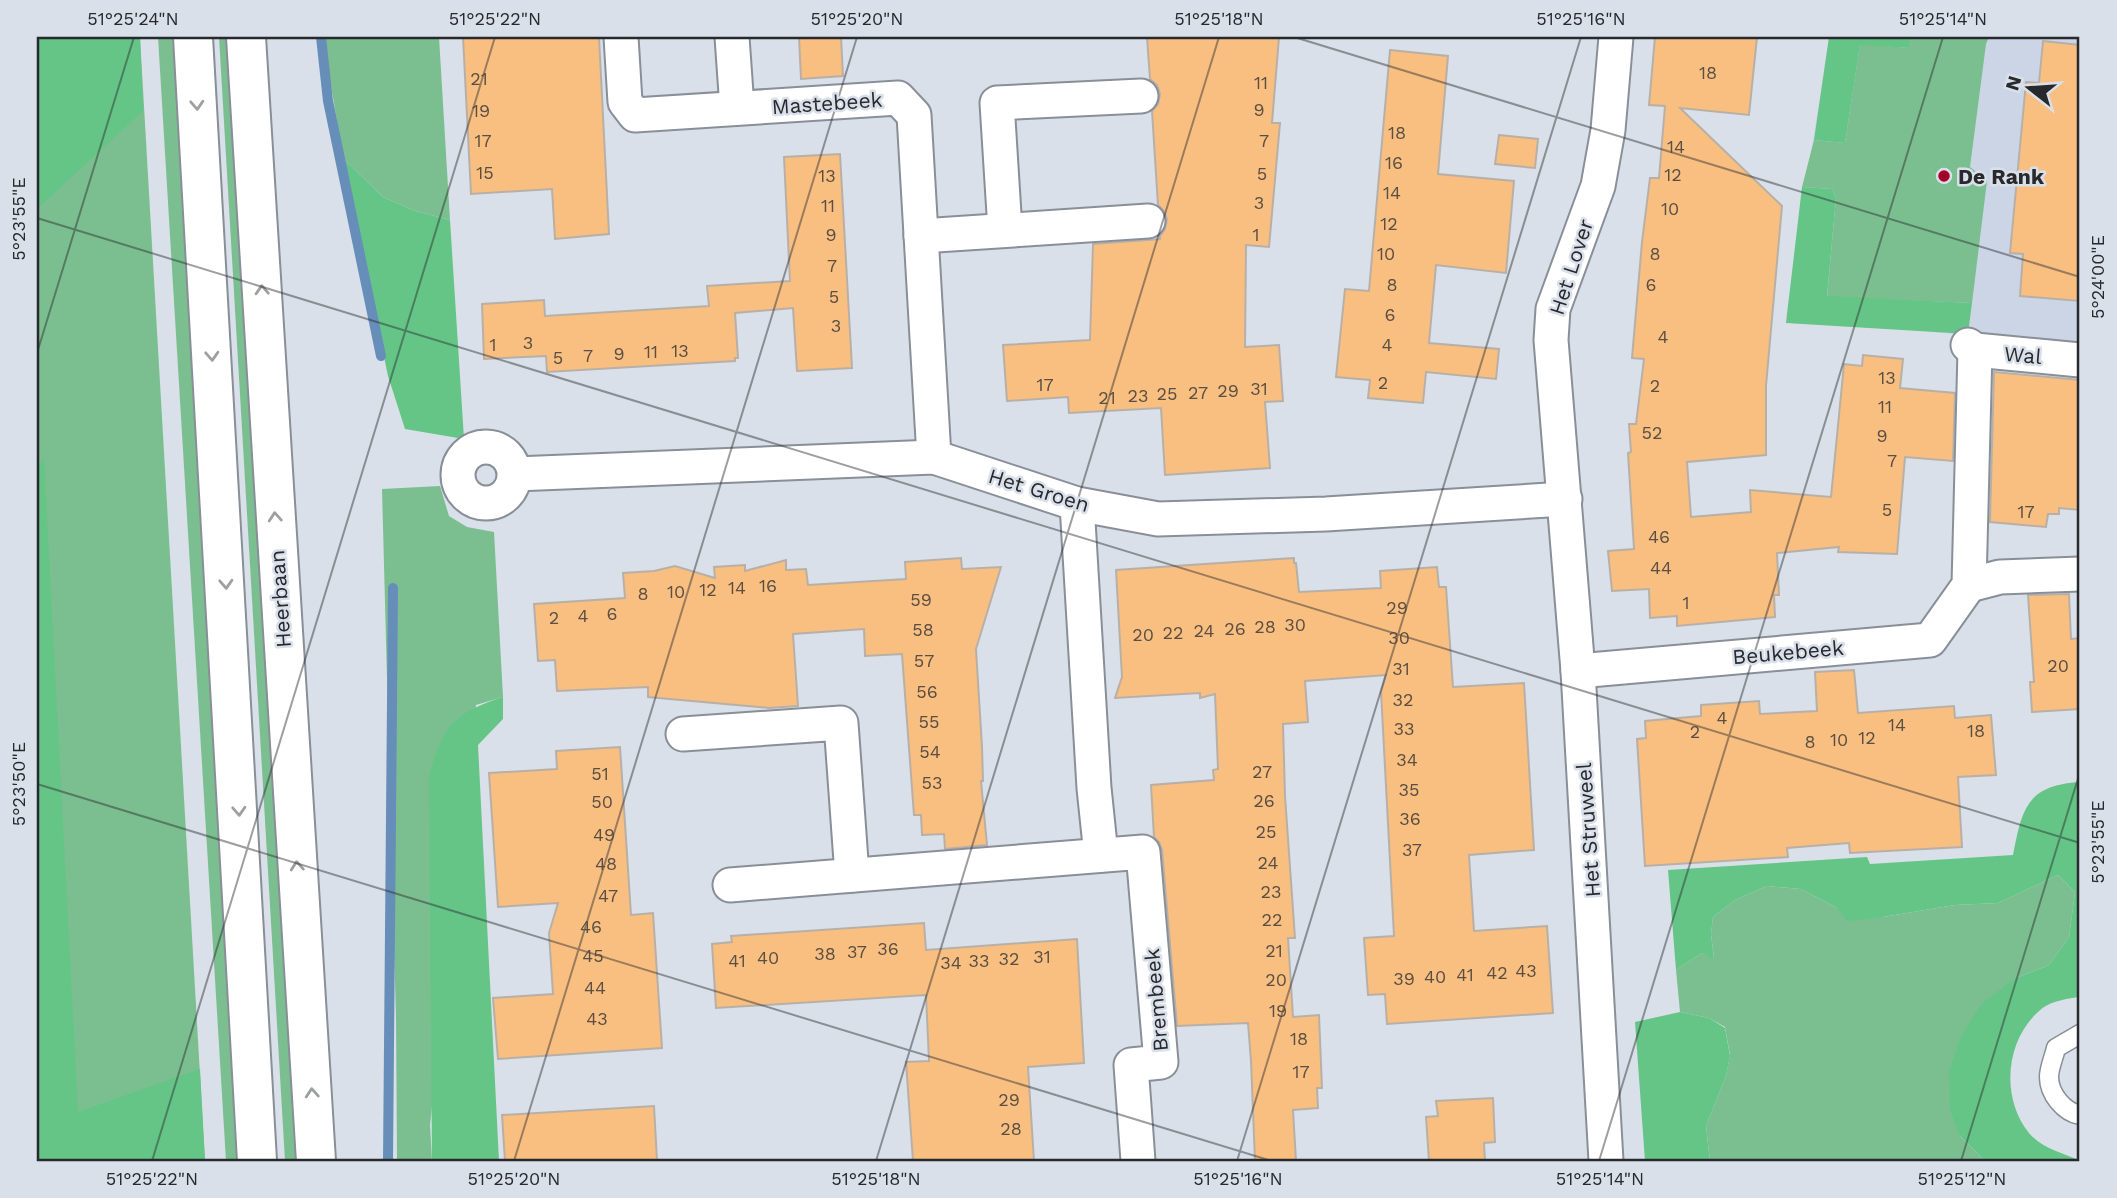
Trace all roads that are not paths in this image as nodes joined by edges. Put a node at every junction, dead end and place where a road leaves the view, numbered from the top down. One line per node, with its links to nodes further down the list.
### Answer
1 (193, 37): 25 (main road, one-way to 25)
2 (246, 37): 26 (main road, Heerbaan, one-way to 2)
3 (621, 37): 7 (street, Mastebeek)
4 (732, 37): 7 (street)
5 (1616, 37): 14 (street, Het Lover)
6 (1141, 96): 9 (street)
7 (737, 108): 10 (street, Mastebeek)
8 (1148, 220): 9 (street)
9 (1005, 230): 10 (street)
10 (921, 236): 12 (street, Mastebeek)
11 (2080, 360): 17 (street, Wal)
12 (934, 457): 13 (street, Het Groen); 15 (street, Het Groen)
13 (515, 474)
14 (1565, 499): 15 (street, Het Groen); 18 (street, Het Struweel)
15 (1077, 504): 20 (street)
16 (2080, 573): 17 (street)
17 (1969, 584): 18 (street, Beukebeek)
18 (1578, 671): 28 (street, Het Struweel)
19 (683, 734): 21 (street)
20 (1101, 855): 21 (street, Brembeek); 27 (street, Brembeek)
21 (852, 875): 22 (street, Brembeek)
22 (730, 884)
23 (2080, 1034): 24 (lane)
24 (2080, 1115)
25 (257, 1161)
26 (316, 1161)
27 (1138, 1161)
28 (1606, 1161)

